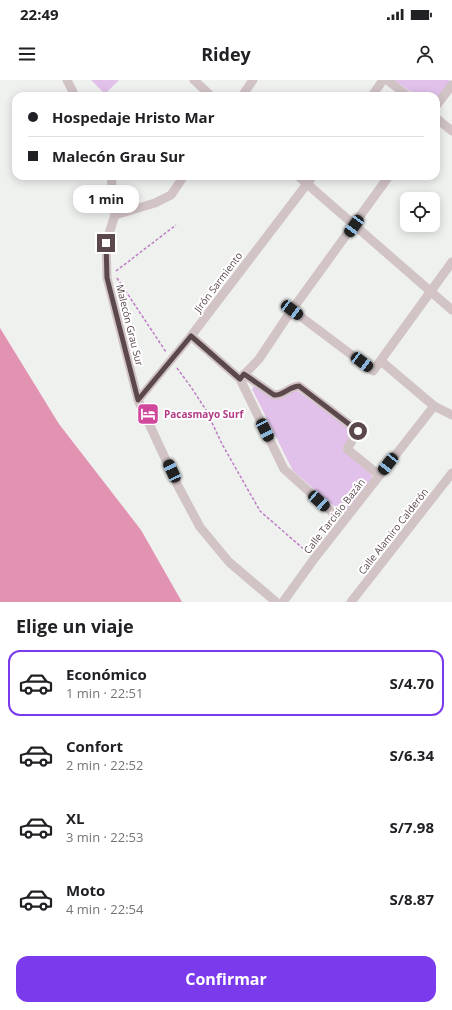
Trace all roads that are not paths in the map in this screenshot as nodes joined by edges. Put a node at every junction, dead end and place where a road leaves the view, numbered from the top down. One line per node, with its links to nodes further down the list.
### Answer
1 (67, 80): 7 (street)
2 (194, 80): 8 (street)
3 (253, 80): 9 (street)
4 (383, 80): 10 (street)
5 (387, 80): 11 (street)
6 (452, 85): 12 (street)
7 (73, 92)
8 (207, 92)
9 (245, 92)
10 (375, 92)
11 (403, 92)
12 (440, 101)
13 (440, 121): 14 (street)
14 (452, 131)
15 (112, 180): 21 (street, Malecón Grau Sur)
16 (181, 180): 21 (street)
17 (302, 180): 20 (street)
18 (310, 180): 20 (street, Jirón Sarmiento)
19 (386, 180): 22 (street)
20 (307, 184): 22 (street); 27 (street, Jirón Sarmiento)
21 (115, 215): 30 (street, Malecón Grau Sur)
22 (354, 226): 24 (street); 25 (street)
23 (452, 262): 24 (street)
24 (431, 292): 26 (street); 28 (street)
25 (292, 310): 28 (street); 29 (street)
26 (452, 310)
27 (191, 336): 29 (street); 30 (street, Jirón Sarmiento)
28 (381, 360): 31 (street)
29 (242, 377): 34 (street); 35 (street)
30 (138, 400): 36 (street, Malecón Grau Sur)
31 (434, 406): 32 (street); 34 (street, Calle Tarcisio Bazán)
32 (452, 415)
33 (452, 473): 38 (street, Calle Alamiro Calderón)
34 (379, 475): 35 (street, Calle Tarcisio Bazán)
35 (343, 522): 37 (street, Calle Tarcisio Bazán)
36 (276, 602)
37 (283, 602)
38 (351, 602)

